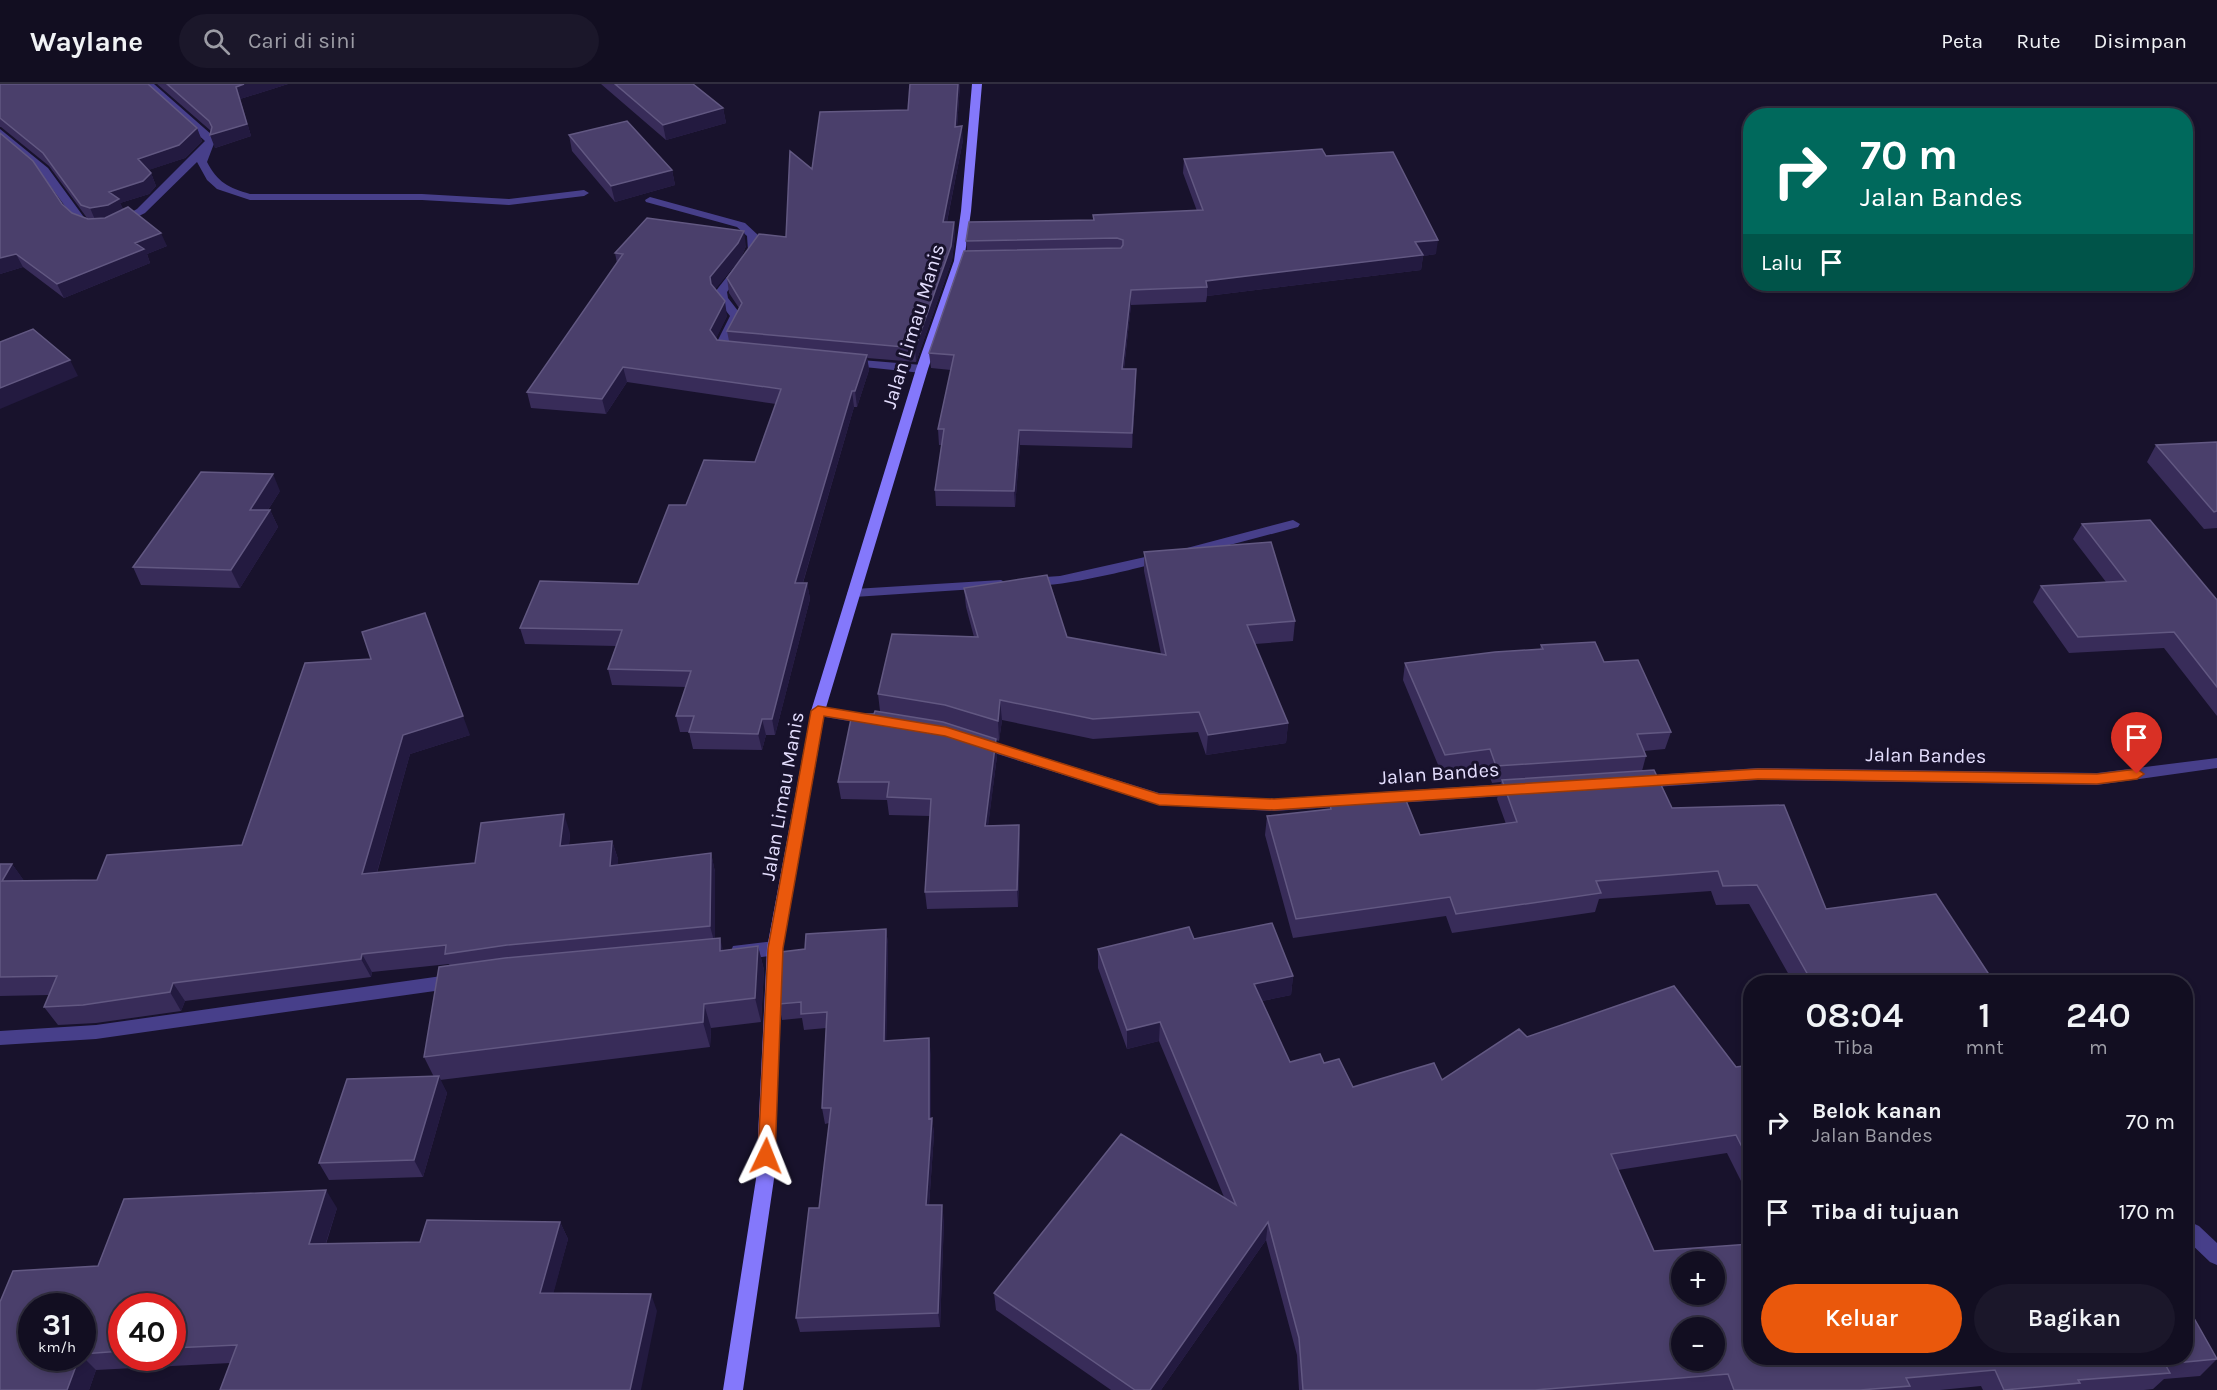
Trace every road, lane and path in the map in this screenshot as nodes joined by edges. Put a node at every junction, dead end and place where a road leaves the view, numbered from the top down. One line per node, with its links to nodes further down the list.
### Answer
1 (148, 84): 4 (street)
2 (977, 84): 9 (street, Jalan Limau Manis)
3 (0, 132): 4 (street)
4 (209, 145): 5 (street)
5 (584, 193)
6 (650, 200): 7 (street)
7 (744, 355)
8 (839, 363): 9 (street)
9 (922, 369): 11 (street, Jalan Limau Manis)
10 (1293, 525): 11 (street)
11 (854, 593): 12 (street, Jalan Limau Manis)
12 (818, 711): 13 (street); 18 (street, Jalan Limau Manis)
13 (888, 722)
14 (957, 735): 17 (street, Jalan Bandes)
15 (2217, 763): 16 (street, Jalan Bandes)
16 (1628, 782)
17 (1533, 788)
18 (775, 948): 19 (street); 24 (street, Jalan Limau Manis)
19 (716, 954)
20 (468, 980): 21 (street)
21 (0, 1038)
22 (2193, 1233): 23 (street)
23 (2217, 1256)
24 (733, 1390)

